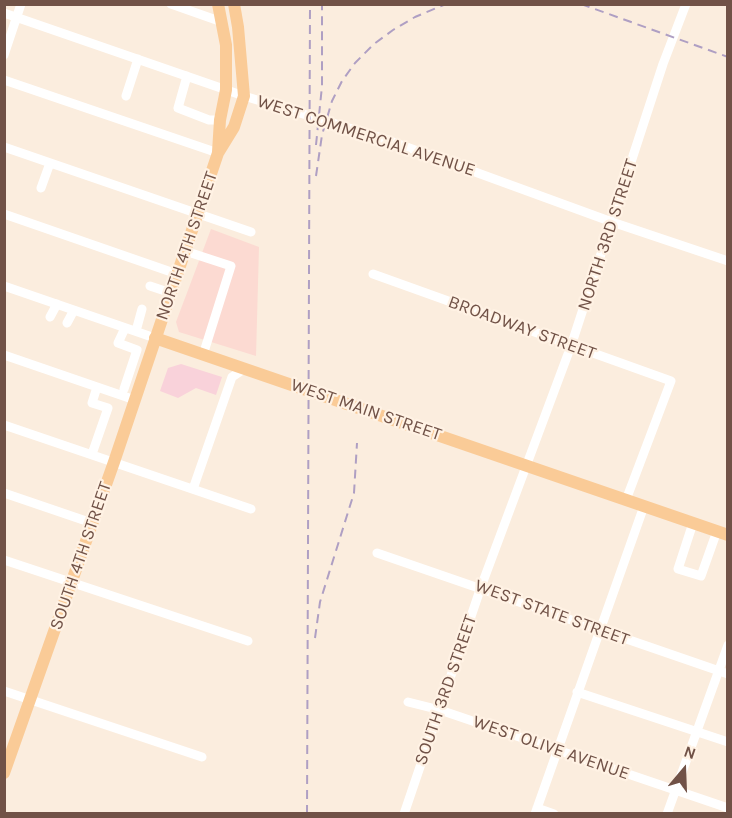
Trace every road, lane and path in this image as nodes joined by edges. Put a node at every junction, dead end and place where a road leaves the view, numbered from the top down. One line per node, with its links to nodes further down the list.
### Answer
1 (21, 4): 7 (street)
2 (171, 4): 8 (street)
3 (218, 4): 8 (main road, NORTH 4TH STREET)
4 (234, 4): 15 (main road, NORTH 4TH STREET)
5 (686, 4): 23 (street, NORTH 3RD STREET)
6 (4, 13): 7 (street, WEST COMMERCIAL AVENUE)
7 (16, 18): 9 (street); 10 (street, WEST COMMERCIAL AVENUE)
8 (222, 22): 13 (main road, NORTH 4TH STREET)
9 (4, 55)
10 (138, 59): 11 (street, WEST COMMERCIAL AVENUE); 14 (street)
11 (187, 76): 13 (street, WEST COMMERCIAL AVENUE); 16 (street)
12 (4, 80): 18 (street)
13 (226, 90): 15 (street, WEST COMMERCIAL AVENUE); 16 (main road, NORTH 4TH STREET)
14 (126, 96)
15 (244, 96): 18 (main road, NORTH 4TH STREET); 23 (street, WEST COMMERCIAL AVENUE)
16 (220, 120): 18 (main road, NORTH 4TH STREET)
17 (4, 147): 19 (street)
18 (218, 153): 22 (main road, NORTH 4TH STREET)
19 (50, 163): 20 (street); 22 (street)
20 (42, 188)
21 (4, 214): 27 (street)
22 (197, 214): 24 (street); 25 (main road, NORTH 4TH STREET)
23 (612, 222): 26 (street, WEST COMMERCIAL AVENUE); 40 (street, NORTH 3RD STREET)
24 (251, 232)
25 (184, 251): 27 (main road, NORTH 4TH STREET); 41 (street)
26 (728, 261)
27 (177, 274): 31 (main road, NORTH 4TH STREET)
28 (373, 274): 40 (street, BROADWAY STREET)
29 (4, 286): 32 (street, WEST MAIN STREET)
30 (150, 286): 31 (street)
31 (171, 293): 39 (main road, NORTH 4TH STREET)
32 (57, 304): 34 (street, WEST MAIN STREET); 35 (street)
33 (142, 309): 38 (street)
34 (74, 310): 36 (street); 37 (street, WEST MAIN STREET)
35 (50, 317)
36 (67, 323)
37 (125, 328): 38 (street, WEST MAIN STREET); 48 (street)
38 (136, 332): 39 (street, WEST MAIN STREET)
39 (156, 338): 41 (main road, WEST MAIN STREET); 49 (main road, SOUTH 4TH STREET)
40 (571, 346): 53 (street, NORTH 3RD STREET); 56 (street, BROADWAY STREET)
41 (203, 355): 44 (main road, WEST MAIN STREET)
42 (5, 358): 46 (street)
43 (54, 360): 46 (street)
44 (224, 362): 45 (main road, WEST MAIN STREET); 54 (street)
45 (244, 369): 53 (main road, WEST MAIN STREET); 54 (street)
46 (50, 371): 47 (street)
47 (97, 387): 49 (street); 51 (street)
48 (124, 389)
49 (135, 400): 52 (main road, SOUTH 4TH STREET)
50 (4, 425): 51 (street)
51 (92, 454): 52 (street)
52 (114, 462): 54 (street); 59 (main road, SOUTH 4TH STREET)
53 (528, 466): 56 (main road, WEST MAIN STREET); 65 (street, SOUTH 3RD STREET)
54 (191, 489): 58 (street)
55 (4, 493): 59 (street)
56 (626, 500): 57 (main road, WEST MAIN STREET)
57 (644, 506): 60 (main road, WEST MAIN STREET); 66 (street)
58 (251, 510)
59 (92, 523): 64 (main road, SOUTH 4TH STREET)
60 (693, 523): 61 (main road, WEST MAIN STREET); 61 (street)
61 (722, 533)
62 (377, 553): 65 (street, WEST STATE STREET)
63 (4, 560): 64 (street)
64 (71, 582): 67 (street); 72 (main road, SOUTH 4TH STREET)
65 (481, 587): 66 (street, WEST STATE STREET); 74 (street, SOUTH 3RD STREET)
66 (599, 631): 69 (street, WEST STATE STREET); 71 (street)
67 (248, 641)
68 (728, 645): 69 (street)
69 (723, 672): 75 (street)
70 (4, 691): 72 (street)
71 (577, 692): 75 (street); 77 (street)
72 (30, 700): 78 (street); 79 (main road, SOUTH 4TH STREET)
73 (408, 702): 74 (street, WEST OLIVE AVENUE)
74 (440, 710): 77 (street, WEST OLIVE AVENUE); 84 (street, SOUTH 3RD STREET)
75 (698, 731): 76 (street); 81 (street)
76 (728, 742)
77 (558, 750): 81 (street, WEST OLIVE AVENUE); 83 (street)
78 (202, 757)
79 (7, 758): 80 (main road, SOUTH 4TH STREET)
80 (4, 773)
81 (676, 790): 82 (street, WEST OLIVE AVENUE); 86 (street)
82 (728, 808)
83 (536, 811): 85 (street)
84 (404, 813)
85 (554, 813)
86 (667, 813)

